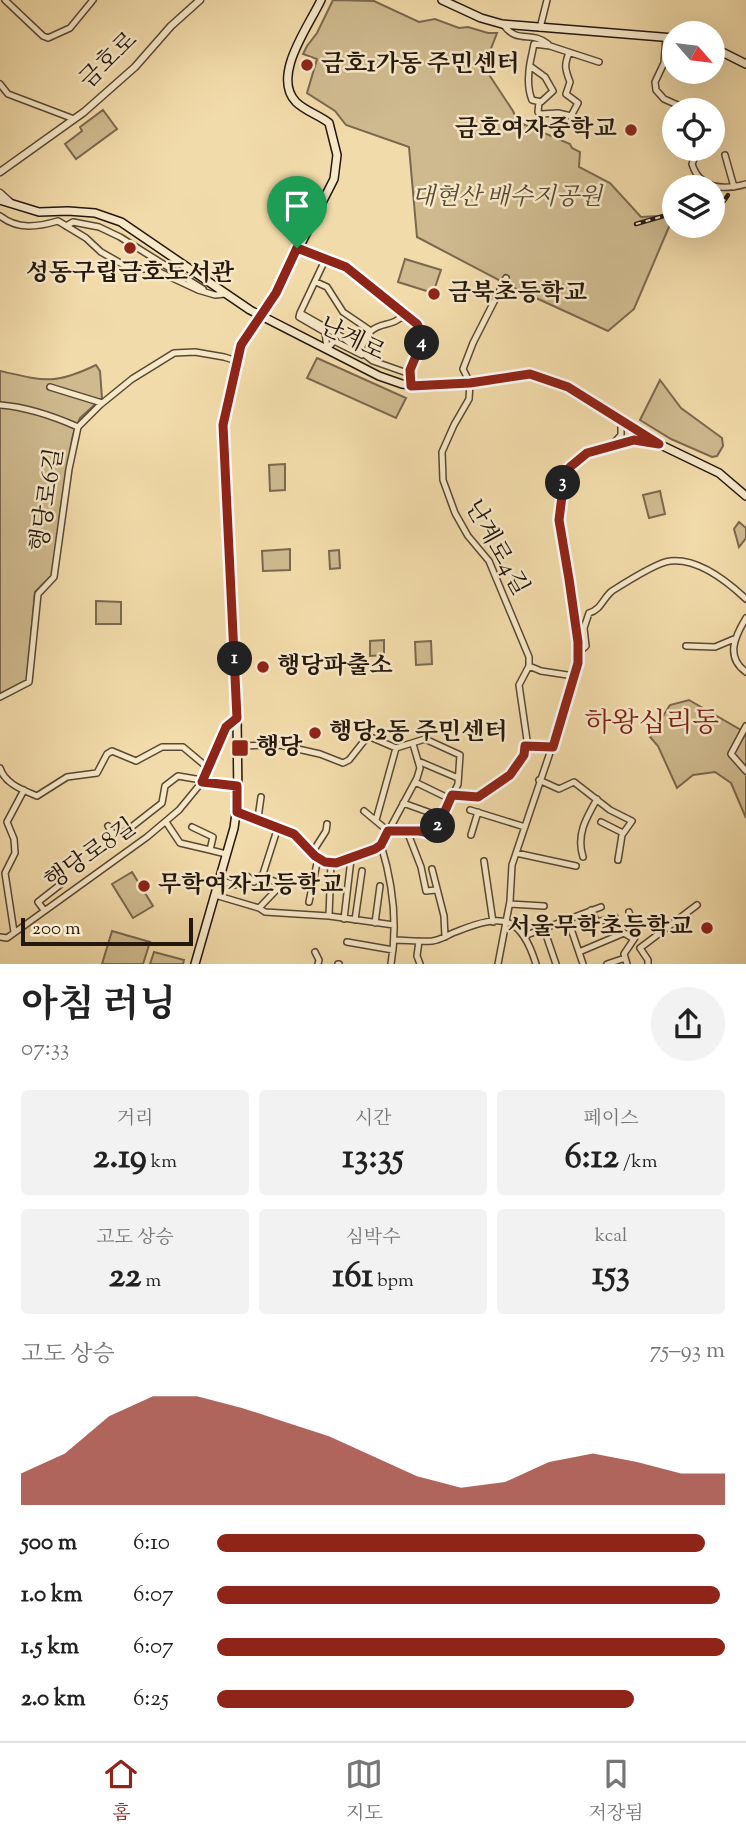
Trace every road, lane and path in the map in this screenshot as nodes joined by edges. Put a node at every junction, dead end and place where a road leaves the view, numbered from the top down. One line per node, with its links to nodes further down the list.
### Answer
1 (5, 0): 2 (street)
2 (93, 0)
3 (200, 0): 20 (street, 금호로)
4 (321, 0): 31 (main road)
5 (442, 0): 7 (main road)
6 (547, 0): 8 (street)
7 (503, 24): 8 (main road); 10 (street)
8 (540, 28): 9 (main road)
9 (662, 36)
10 (550, 46): 11 (street); 15 (street)
11 (569, 53): 13 (street); 19 (street)
12 (725, 54): 14 (main road)
13 (599, 62)
14 (746, 64)
15 (530, 66): 19 (street); 19 (street)
16 (662, 67): 18 (street)
17 (0, 84): 20 (street, 금호로)
18 (663, 98)
19 (540, 102)
20 (74, 119): 23 (street, 금호로)
21 (725, 155): 25 (street)
22 (693, 161): 25 (street)
23 (0, 172)
24 (746, 184): 25 (street)
25 (734, 187)
26 (0, 193): 28 (street)
27 (0, 200): 28 (main road, 난계로)
28 (12, 203): 35 (main road, 난계로)
29 (0, 216): 30 (street)
30 (66, 226): 36 (street); 36 (street)
31 (297, 248): 32 (street); 39 (main road)
32 (326, 258): 34 (street); 38 (street)
33 (506, 278): 46 (street)
34 (316, 282): 37 (street); 40 (street)
35 (228, 294): 36 (street); 39 (main road, 난계로)
36 (215, 295)
37 (300, 313): 41 (street); 42 (street)
38 (405, 313): 40 (street); 45 (street)
39 (261, 316): 41 (main road, 난계로); 44 (main road)
40 (371, 331): 42 (street)
41 (327, 349): 43 (street); 47 (main road, 난계로)
42 (359, 351): 43 (street)
43 (365, 356): 45 (street)
44 (237, 361): 49 (street, 행당로6길); 65 (main road)
45 (410, 374): 47 (street)
46 (470, 383): 47 (main road, 난계로); 51 (main road, 난계로); 61 (street, 난계로4길)
47 (411, 386)
48 (50, 387): 49 (street)
49 (102, 403): 52 (street, 행당로6길)
50 (0, 405): 52 (street)
51 (621, 421): 53 (main road, 난계로); 54 (street)
52 (78, 427): 64 (street, 행당로6길)
53 (659, 444): 54 (street); 55 (main road, 난계로)
54 (611, 445): 60 (street)
55 (746, 496)
56 (746, 599): 60 (street)
57 (746, 618): 58 (street)
58 (734, 639): 59 (street); 62 (street)
59 (686, 646)
60 (578, 653): 63 (street)
61 (529, 666): 63 (street); 69 (street)
62 (746, 672)
63 (574, 676): 70 (street)
64 (0, 697)
65 (237, 718): 68 (main road); 74 (street, 행당로8길)
66 (746, 726): 75 (street)
67 (413, 744): 71 (street); 72 (street); 76 (street)
68 (238, 746): 71 (street); 80 (main road)
69 (525, 746): 70 (street); 82 (street)
70 (553, 747): 77 (street)
71 (396, 748): 92 (street)
72 (418, 761): 76 (street); 79 (street)
73 (0, 768): 81 (street)
74 (208, 768): 78 (street, 행당로8길); 81 (street)
75 (746, 771)
76 (458, 778): 82 (street)
77 (539, 780): 84 (street); 99 (street)
78 (202, 782): 80 (street); 93 (street, 행당로8길); 96 (street)
79 (415, 782): 82 (street); 85 (street)
80 (237, 786): 88 (main road)
81 (24, 790): 142 (street)
82 (452, 795): 90 (street)
83 (261, 797): 91 (street)
84 (597, 799): 102 (street); 109 (street)
85 (403, 803): 90 (street); 100 (street)
86 (470, 810): 89 (street)
87 (364, 811): 92 (street)
88 (237, 812): 91 (street); 107 (main road)
89 (478, 812): 99 (street); 103 (street)
90 (442, 817): 101 (street)
91 (258, 818): 98 (street)
92 (376, 820): 100 (street)
93 (166, 822): 105 (street, 행당로8길); 129 (street, 행당로8길)
94 (601, 822): 102 (street)
95 (327, 824): 108 (street)
96 (108, 826)
97 (192, 827): 105 (street)
98 (278, 827): 108 (street); 117 (street)
99 (524, 827): 106 (street)
100 (388, 831): 101 (street); 104 (street)
101 (407, 831): 121 (street)
102 (623, 833): 111 (street)
103 (471, 835)
104 (381, 845): 110 (street); 140 (street)
105 (209, 850): 107 (street, 행당로8길)
106 (516, 853): 114 (street); 124 (street)
107 (226, 854): 118 (main road)
108 (315, 855): 113 (street); 123 (street)
109 (583, 857)
110 (351, 859): 113 (street); 134 (street)
111 (618, 860)
112 (484, 861): 137 (street)
113 (331, 863): 132 (street)
114 (576, 866)
115 (432, 869): 121 (street)
116 (362, 871): 135 (street)
117 (262, 877): 118 (street); 128 (street)
118 (219, 880): 122 (main road)
119 (61, 884): 129 (street)
120 (380, 886): 139 (street)
121 (436, 890): 145 (street)
122 (215, 895): 128 (street); 154 (main road)
123 (309, 902)
124 (510, 904): 126 (street); 138 (street)
125 (697, 905): 163 (street)
126 (544, 906)
127 (601, 906): 130 (street)
128 (259, 908): 132 (street)
129 (44, 910): 142 (street, 행당로8길)
130 (591, 910): 133 (street); 136 (street)
131 (629, 912): 146 (street)
132 (329, 916): 134 (street)
133 (615, 917)
134 (344, 919): 135 (street)
135 (355, 920): 139 (street)
136 (568, 920): 141 (street); 152 (street)
137 (493, 922): 138 (street); 145 (street)
138 (506, 922): 143 (street); 158 (street)
139 (375, 923): 140 (street)
140 (394, 925): 147 (street)
141 (544, 929): 143 (street); 160 (street)
142 (14, 932): 144 (street, 행당로8길)
143 (524, 936): 159 (street)
144 (0, 937)
145 (445, 937): 148 (street)
146 (634, 939): 152 (street); 153 (street)
147 (394, 940): 148 (street); 150 (street)
148 (419, 941): 157 (street)
149 (347, 942): 150 (street)
150 (393, 950): 156 (street)
151 (315, 952): 155 (street)
152 (579, 952): 161 (street)
153 (626, 961): 162 (street)
154 (195, 964)
155 (318, 964)
156 (391, 964)
157 (420, 964)
158 (498, 964)
159 (536, 964)
160 (556, 964)
161 (583, 964)
162 (607, 964)
163 (648, 964)

